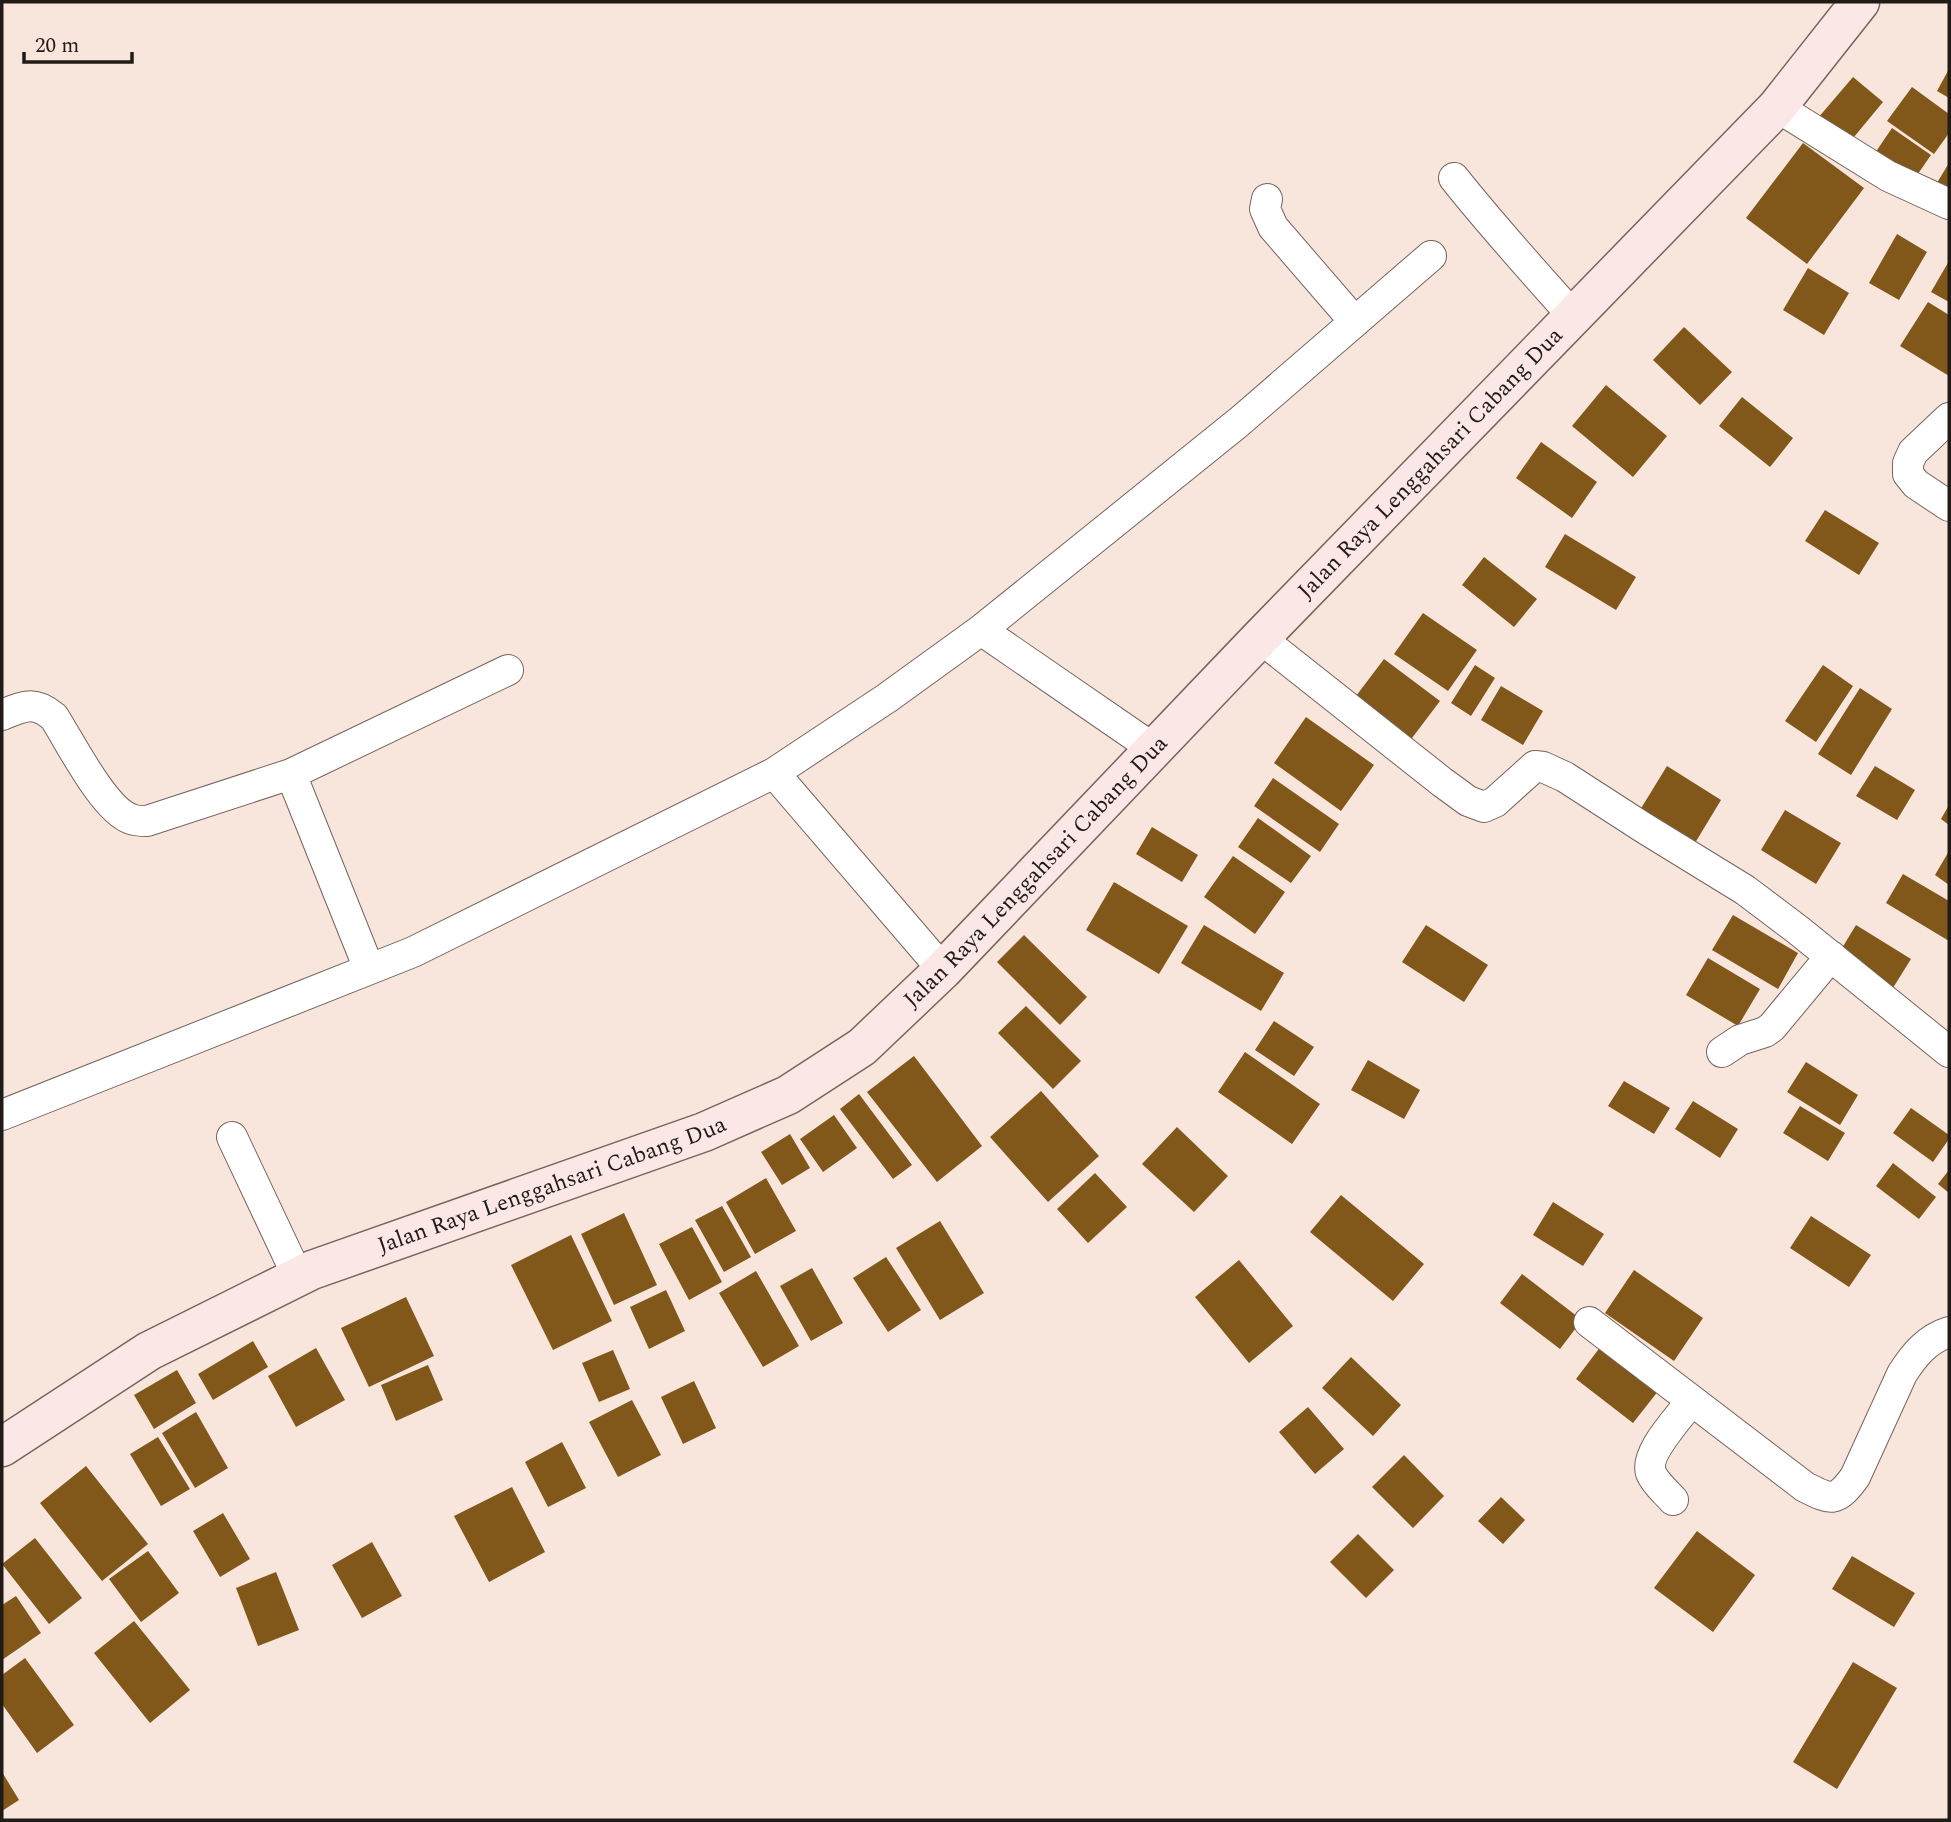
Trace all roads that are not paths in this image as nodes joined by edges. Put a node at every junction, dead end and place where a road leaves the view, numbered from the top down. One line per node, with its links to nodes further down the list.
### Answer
1 (1860, 2): 2 (street, Jalan Raya Lenggahsari Cabang Dua)
2 (1777, 107): 5 (street); 7 (street, Jalan Raya Lenggahsari Cabang Dua)
3 (1454, 178): 7 (street)
4 (1267, 199): 8 (street)
5 (1949, 204)
6 (1431, 256): 8 (street)
7 (1573, 316): 12 (street, Jalan Raya Lenggahsari Cabang Dua)
8 (1355, 322): 11 (street)
9 (1949, 418): 10 (street)
10 (1949, 506)
11 (981, 630): 15 (street); 16 (street)
12 (1260, 638): 15 (street, Jalan Raya Lenggahsari Cabang Dua); 18 (street)
13 (508, 670): 17 (street)
14 (2, 715): 17 (street)
15 (1154, 749): 20 (street, Jalan Raya Lenggahsari Cabang Dua)
16 (774, 773): 19 (street); 20 (street)
17 (291, 774): 19 (street)
18 (1831, 956): 21 (street); 22 (street)
19 (369, 969): 23 (street)
20 (943, 970): 25 (street, Jalan Raya Lenggahsari Cabang Dua)
21 (1722, 1052)
22 (1949, 1052)
23 (2, 1115)
24 (232, 1137): 25 (street)
25 (298, 1277): 29 (street, Jalan Raya Lenggahsari Cabang Dua)
26 (1589, 1322): 28 (street)
27 (1949, 1332): 28 (street)
28 (1691, 1401): 30 (street)
29 (2, 1447)
30 (1673, 1500)

